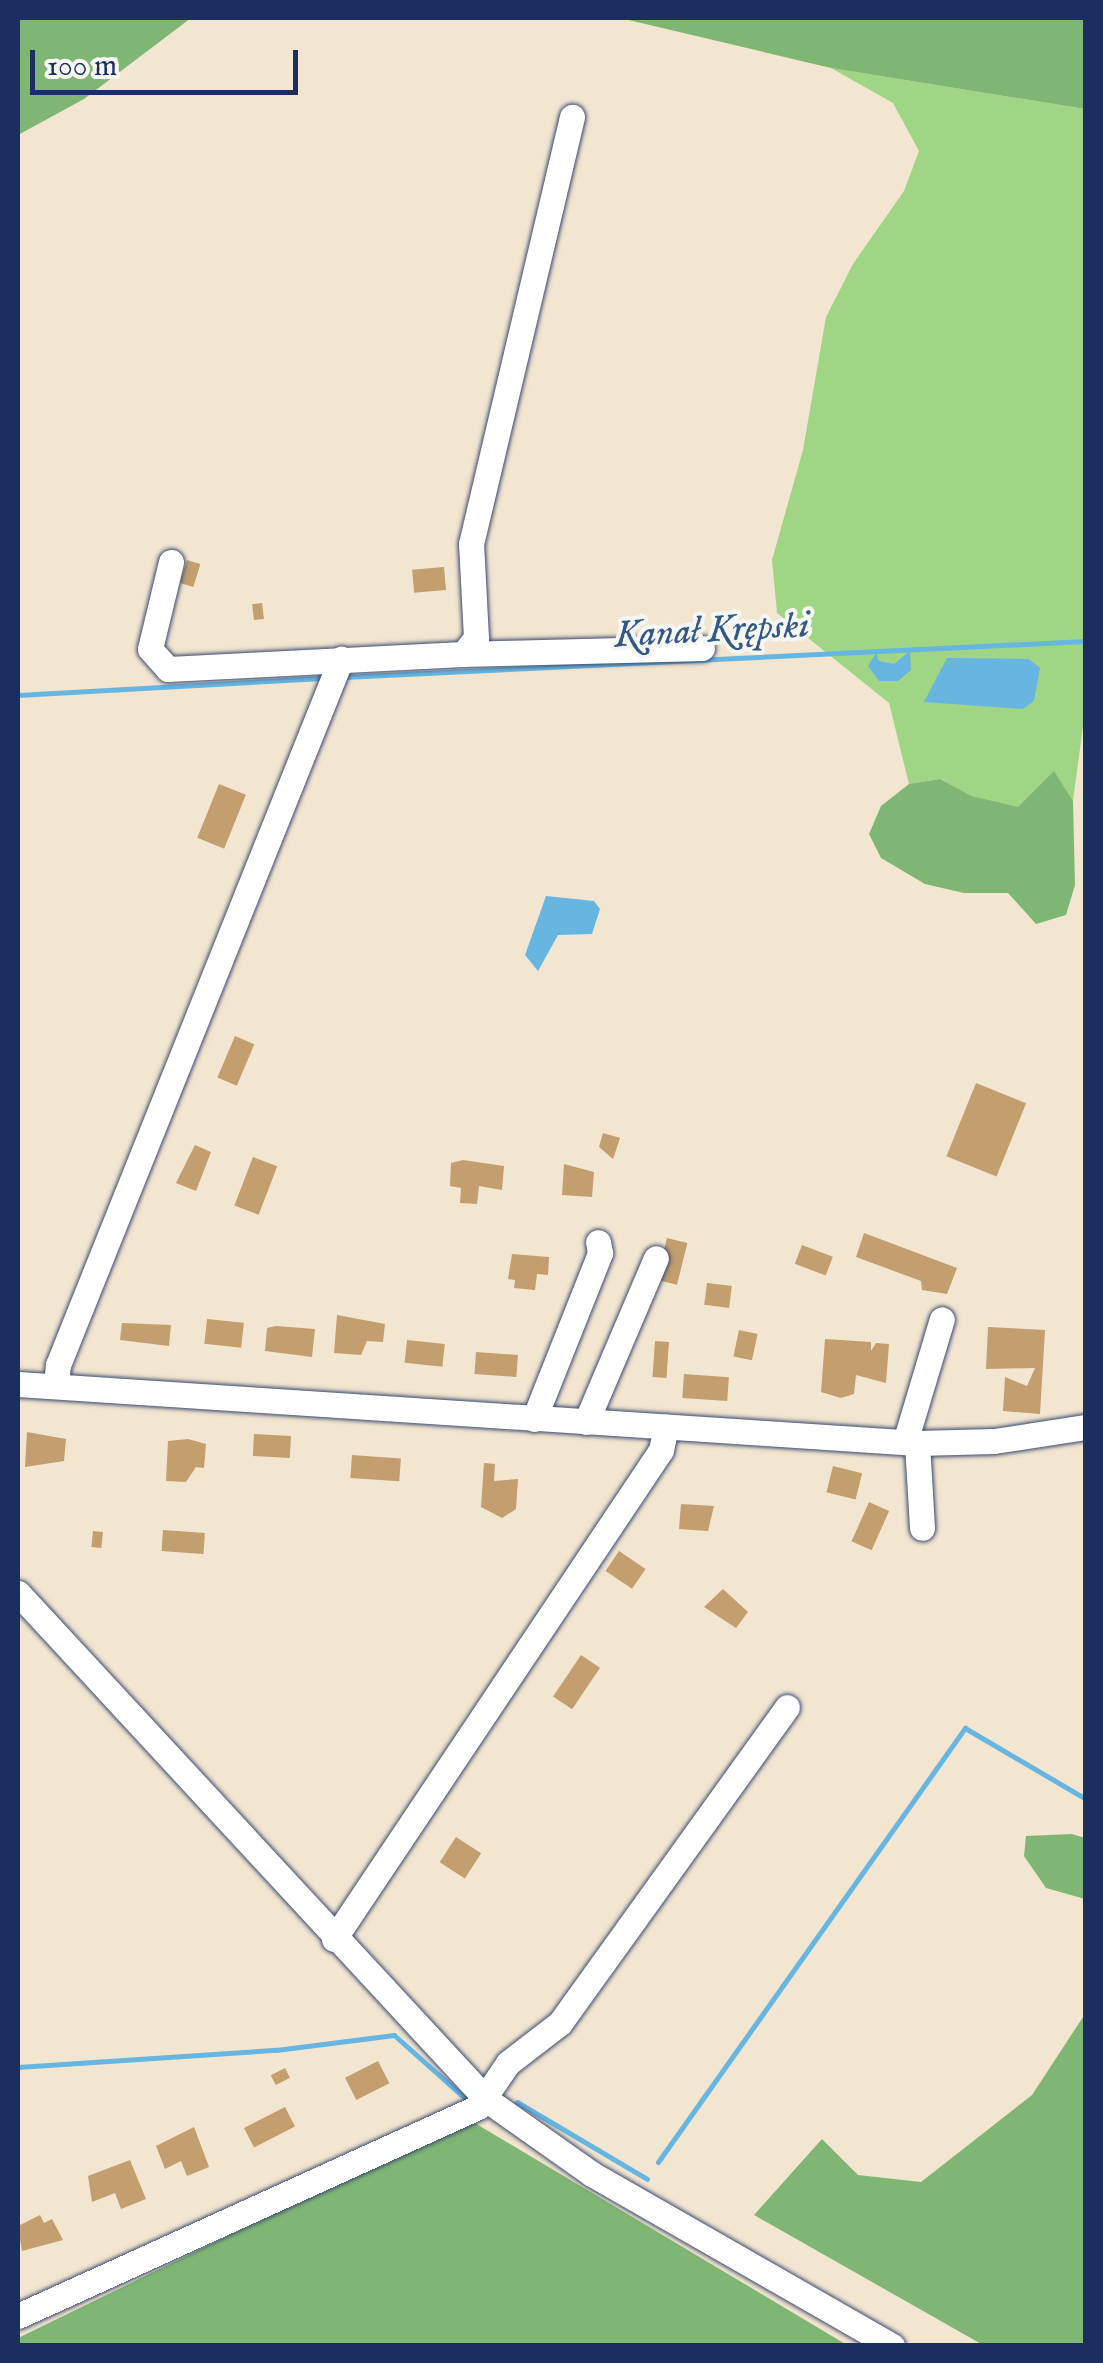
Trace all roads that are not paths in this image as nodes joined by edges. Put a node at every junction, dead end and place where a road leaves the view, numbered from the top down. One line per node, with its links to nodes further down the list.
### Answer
1 (572, 117): 4 (street)
2 (171, 562): 5 (street)
3 (702, 648): 4 (street)
4 (463, 654): 5 (street)
5 (341, 659): 10 (street)
6 (598, 1242): 11 (street)
7 (656, 1258): 12 (street)
8 (942, 1319): 15 (street)
9 (18, 1384): 10 (street)
10 (56, 1386): 11 (street)
11 (534, 1419): 12 (street)
12 (586, 1422): 13 (street)
13 (666, 1426): 15 (street); 19 (street)
14 (1086, 1427): 15 (street)
15 (911, 1442): 16 (street)
16 (922, 1528)
17 (18, 1593): 19 (street)
18 (787, 1707): 20 (street)
19 (334, 1939): 20 (street)
20 (487, 2100): 21 (street); 22 (street)
21 (18, 2316)
22 (892, 2346)

